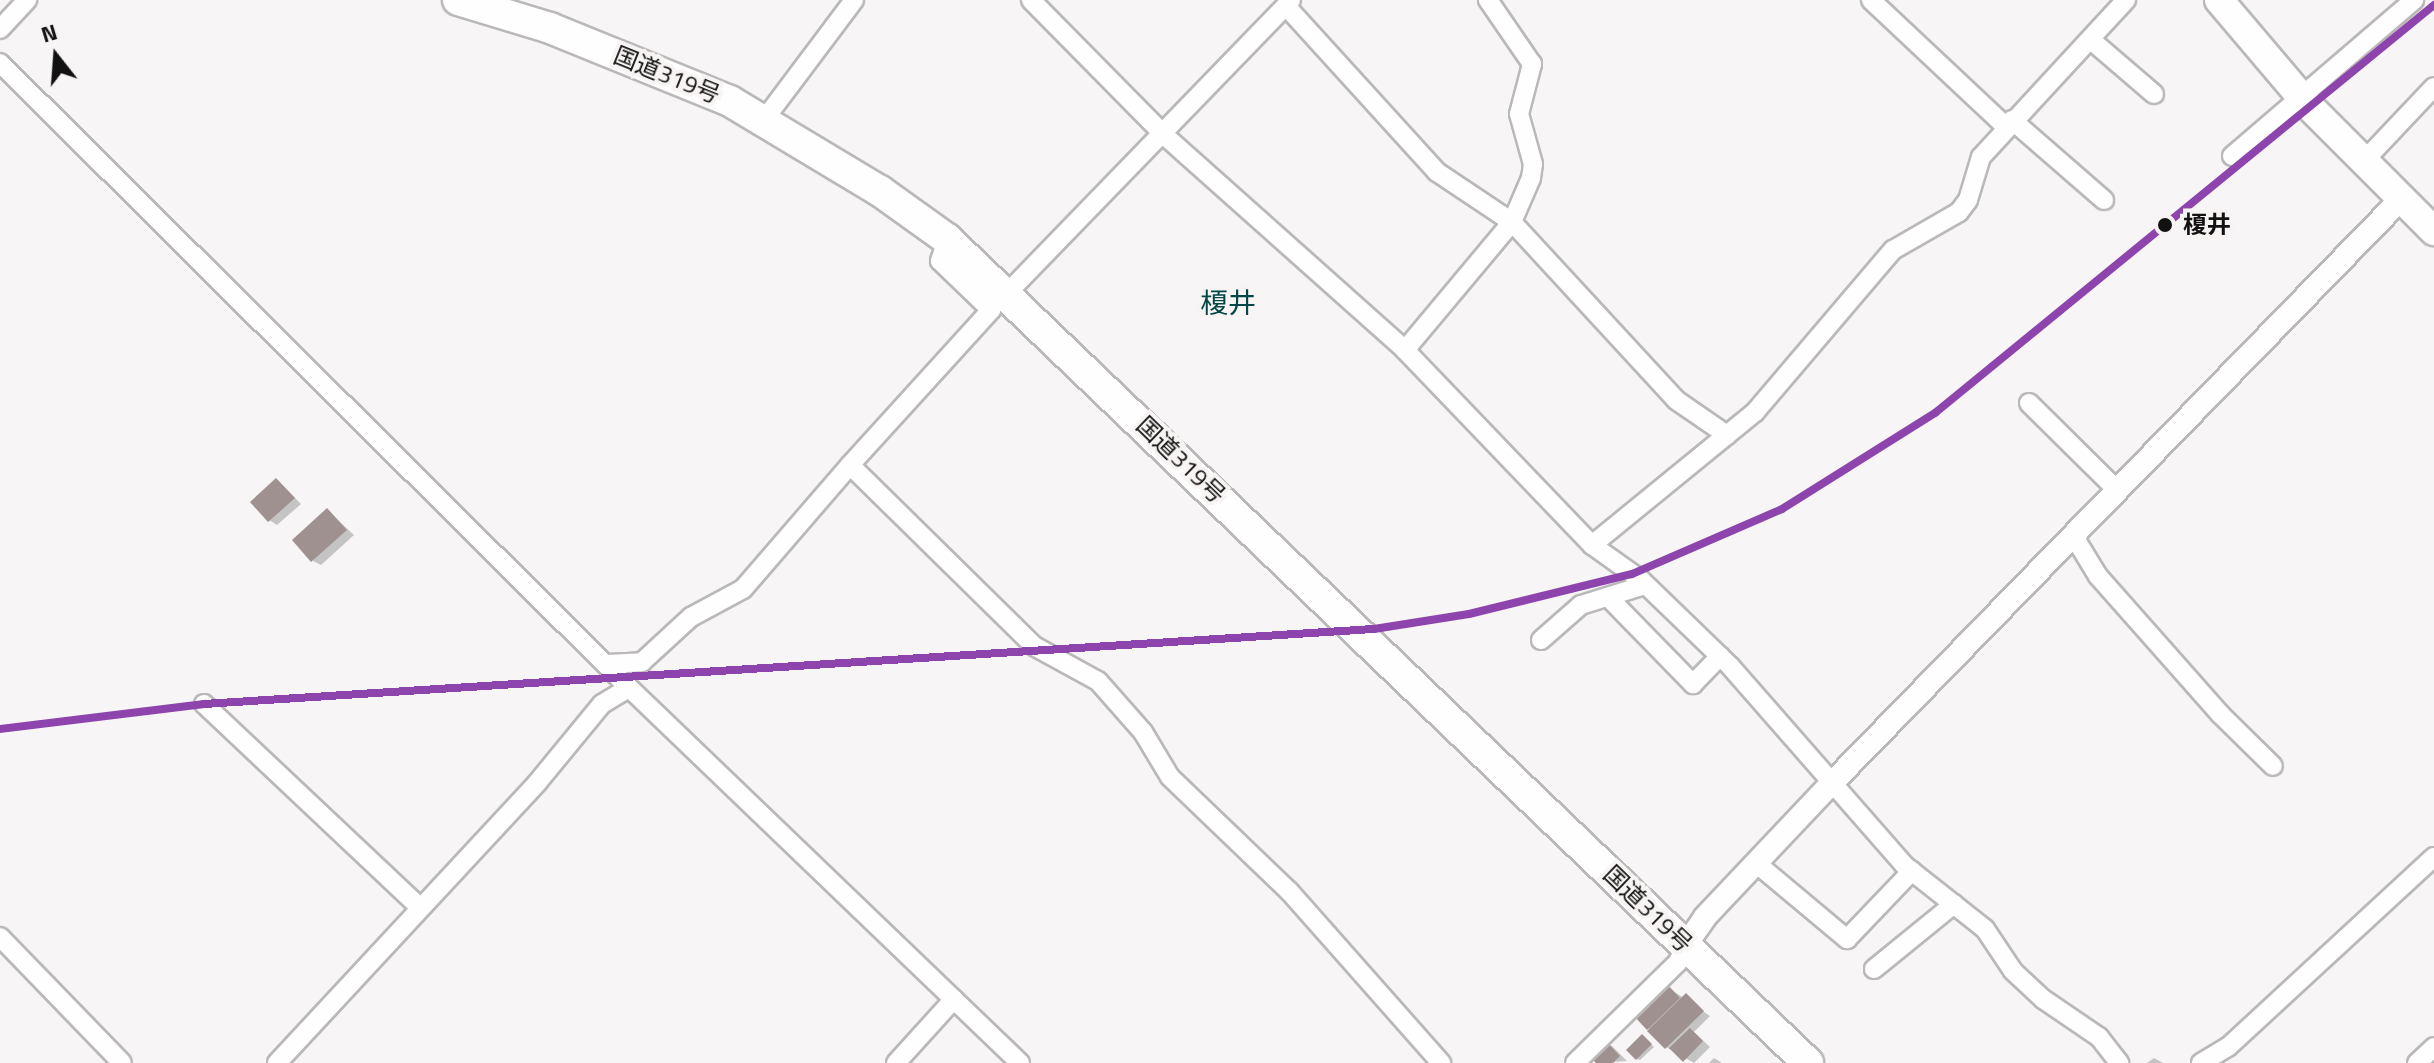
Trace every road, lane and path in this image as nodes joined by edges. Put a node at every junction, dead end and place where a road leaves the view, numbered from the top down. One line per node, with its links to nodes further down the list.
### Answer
1 (27, 0): 11 (street)
2 (458, 0): 17 (highway, 国道319号)
3 (854, 0): 17 (street)
4 (1031, 0): 19 (street)
5 (1488, 0): 24 (street)
6 (1871, 0): 18 (street)
7 (2126, 0): 12 (street)
8 (2219, 0): 16 (main road)
9 (2414, 0): 16 (street)
10 (1288, 3): 19 (street); 24 (street)
11 (0, 29)
12 (2091, 40): 15 (street); 18 (street)
13 (0, 63): 39 (street)
14 (2434, 87): 21 (street)
15 (2154, 94)
16 (2302, 96): 20 (street); 21 (main road)
17 (764, 120): 26 (highway, 国道319号)
18 (2008, 123): 22 (street); 30 (street)
19 (1164, 135): 27 (street); 28 (street)
20 (2232, 156)
21 (2363, 162): 23 (main road)
22 (2104, 200)
23 (2400, 200): 25 (main road); 32 (street)
24 (1512, 222): 28 (street); 30 (street)
25 (2434, 231)
26 (947, 239): 31 (street); 50 (highway, 国道319号)
27 (1016, 284)
28 (1405, 350): 34 (street)
29 (2029, 403): 32 (street)
30 (1727, 435): 34 (street)
31 (850, 465): 39 (street); 58 (street)
32 (2117, 490): 33 (street)
33 (2073, 535): 42 (street); 43 (street)
34 (1592, 545): 35 (street)
35 (1645, 585): 36 (street); 38 (street)
36 (1608, 597): 37 (street); 38 (street)
37 (1541, 640)
38 (1720, 656): 43 (street)
39 (607, 664): 40 (street)
40 (629, 688): 48 (street); 52 (street)
41 (204, 704): 48 (street)
42 (2273, 766)
43 (1830, 785): 45 (street); 46 (street)
44 (2434, 857): 62 (street)
45 (1756, 863): 46 (street); 50 (street)
46 (1912, 871): 47 (street)
47 (1954, 904): 51 (street); 61 (street)
48 (418, 906): 56 (street)
49 (0, 937): 55 (street)
50 (1685, 946): 59 (street); 60 (highway, 国道319号)
51 (1874, 969)
52 (954, 999): 54 (street); 57 (street)
53 (2434, 1047): 63 (street)
54 (898, 1062)
55 (122, 1063)
56 (277, 1063)
57 (1020, 1063)
58 (1441, 1063)
59 (1575, 1063)
60 (1808, 1063)
61 (2119, 1063)
62 (2201, 1063)
63 (2417, 1063)

